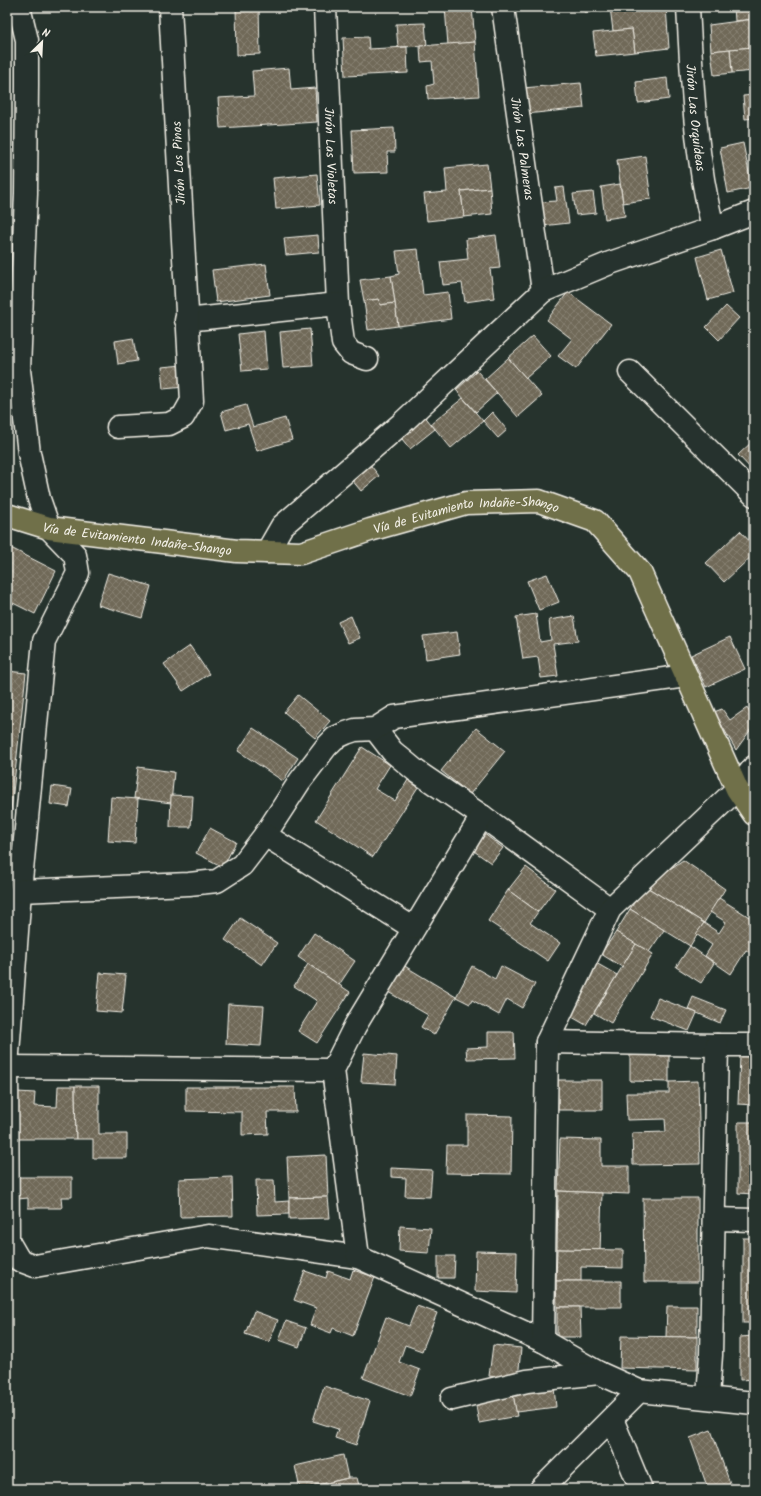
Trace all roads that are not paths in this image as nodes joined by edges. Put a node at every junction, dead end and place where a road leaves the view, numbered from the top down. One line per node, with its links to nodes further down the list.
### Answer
1 (19, 7): 16 (street)
2 (170, 7): 10 (street, Jirón Los Pinos)
3 (325, 7): 9 (street, Jirón Las Violetas)
4 (503, 7): 8 (street, Jirón Las Palmeras)
5 (688, 7): 7 (street, Jirón Las Orquídeas)
6 (754, 212): 7 (street)
7 (713, 228): 8 (street)
8 (543, 291): 17 (street)
9 (338, 304): 10 (street); 11 (street, Jirón Las Violetas)
10 (186, 320): 13 (street, Jirón Los Pinos)
11 (367, 359)
12 (630, 372): 14 (street)
13 (118, 427)
14 (754, 495)
15 (7, 515): 16 (main road, Vía de Evitamiento Indañe-Shango)
16 (49, 528): 17 (main road, Vía de Evitamiento Indañe-Shango); 25 (street)
17 (267, 552): 18 (main road, Vía de Evitamiento Indañe-Shango)
18 (686, 676): 19 (street); 21 (main road, Vía de Evitamiento Indañe-Shango)
19 (375, 729): 23 (street); 24 (street)
20 (754, 768): 21 (street)
21 (737, 789): 22 (main road, Vía de Evitamiento Indañe-Shango); 26 (street)
22 (754, 814)
23 (482, 816): 26 (street); 27 (street)
24 (265, 835): 25 (street); 27 (street)
25 (20, 892): 31 (street)
26 (610, 909): 28 (street)
27 (413, 928): 32 (street)
28 (547, 1042): 30 (street); 36 (street)
29 (754, 1045): 30 (street)
30 (717, 1046): 33 (street)
31 (7, 1067): 32 (street); 35 (street)
32 (333, 1070): 35 (street)
33 (715, 1219): 34 (street); 39 (street)
34 (754, 1220)
35 (358, 1256): 36 (street)
36 (543, 1341): 37 (street)
37 (598, 1373): 38 (street); 40 (street)
38 (639, 1391): 39 (street); 42 (street)
39 (708, 1397): 41 (street)
40 (452, 1399)
41 (754, 1403)
42 (612, 1419): 43 (street); 44 (street)
43 (542, 1489)
44 (641, 1489)

